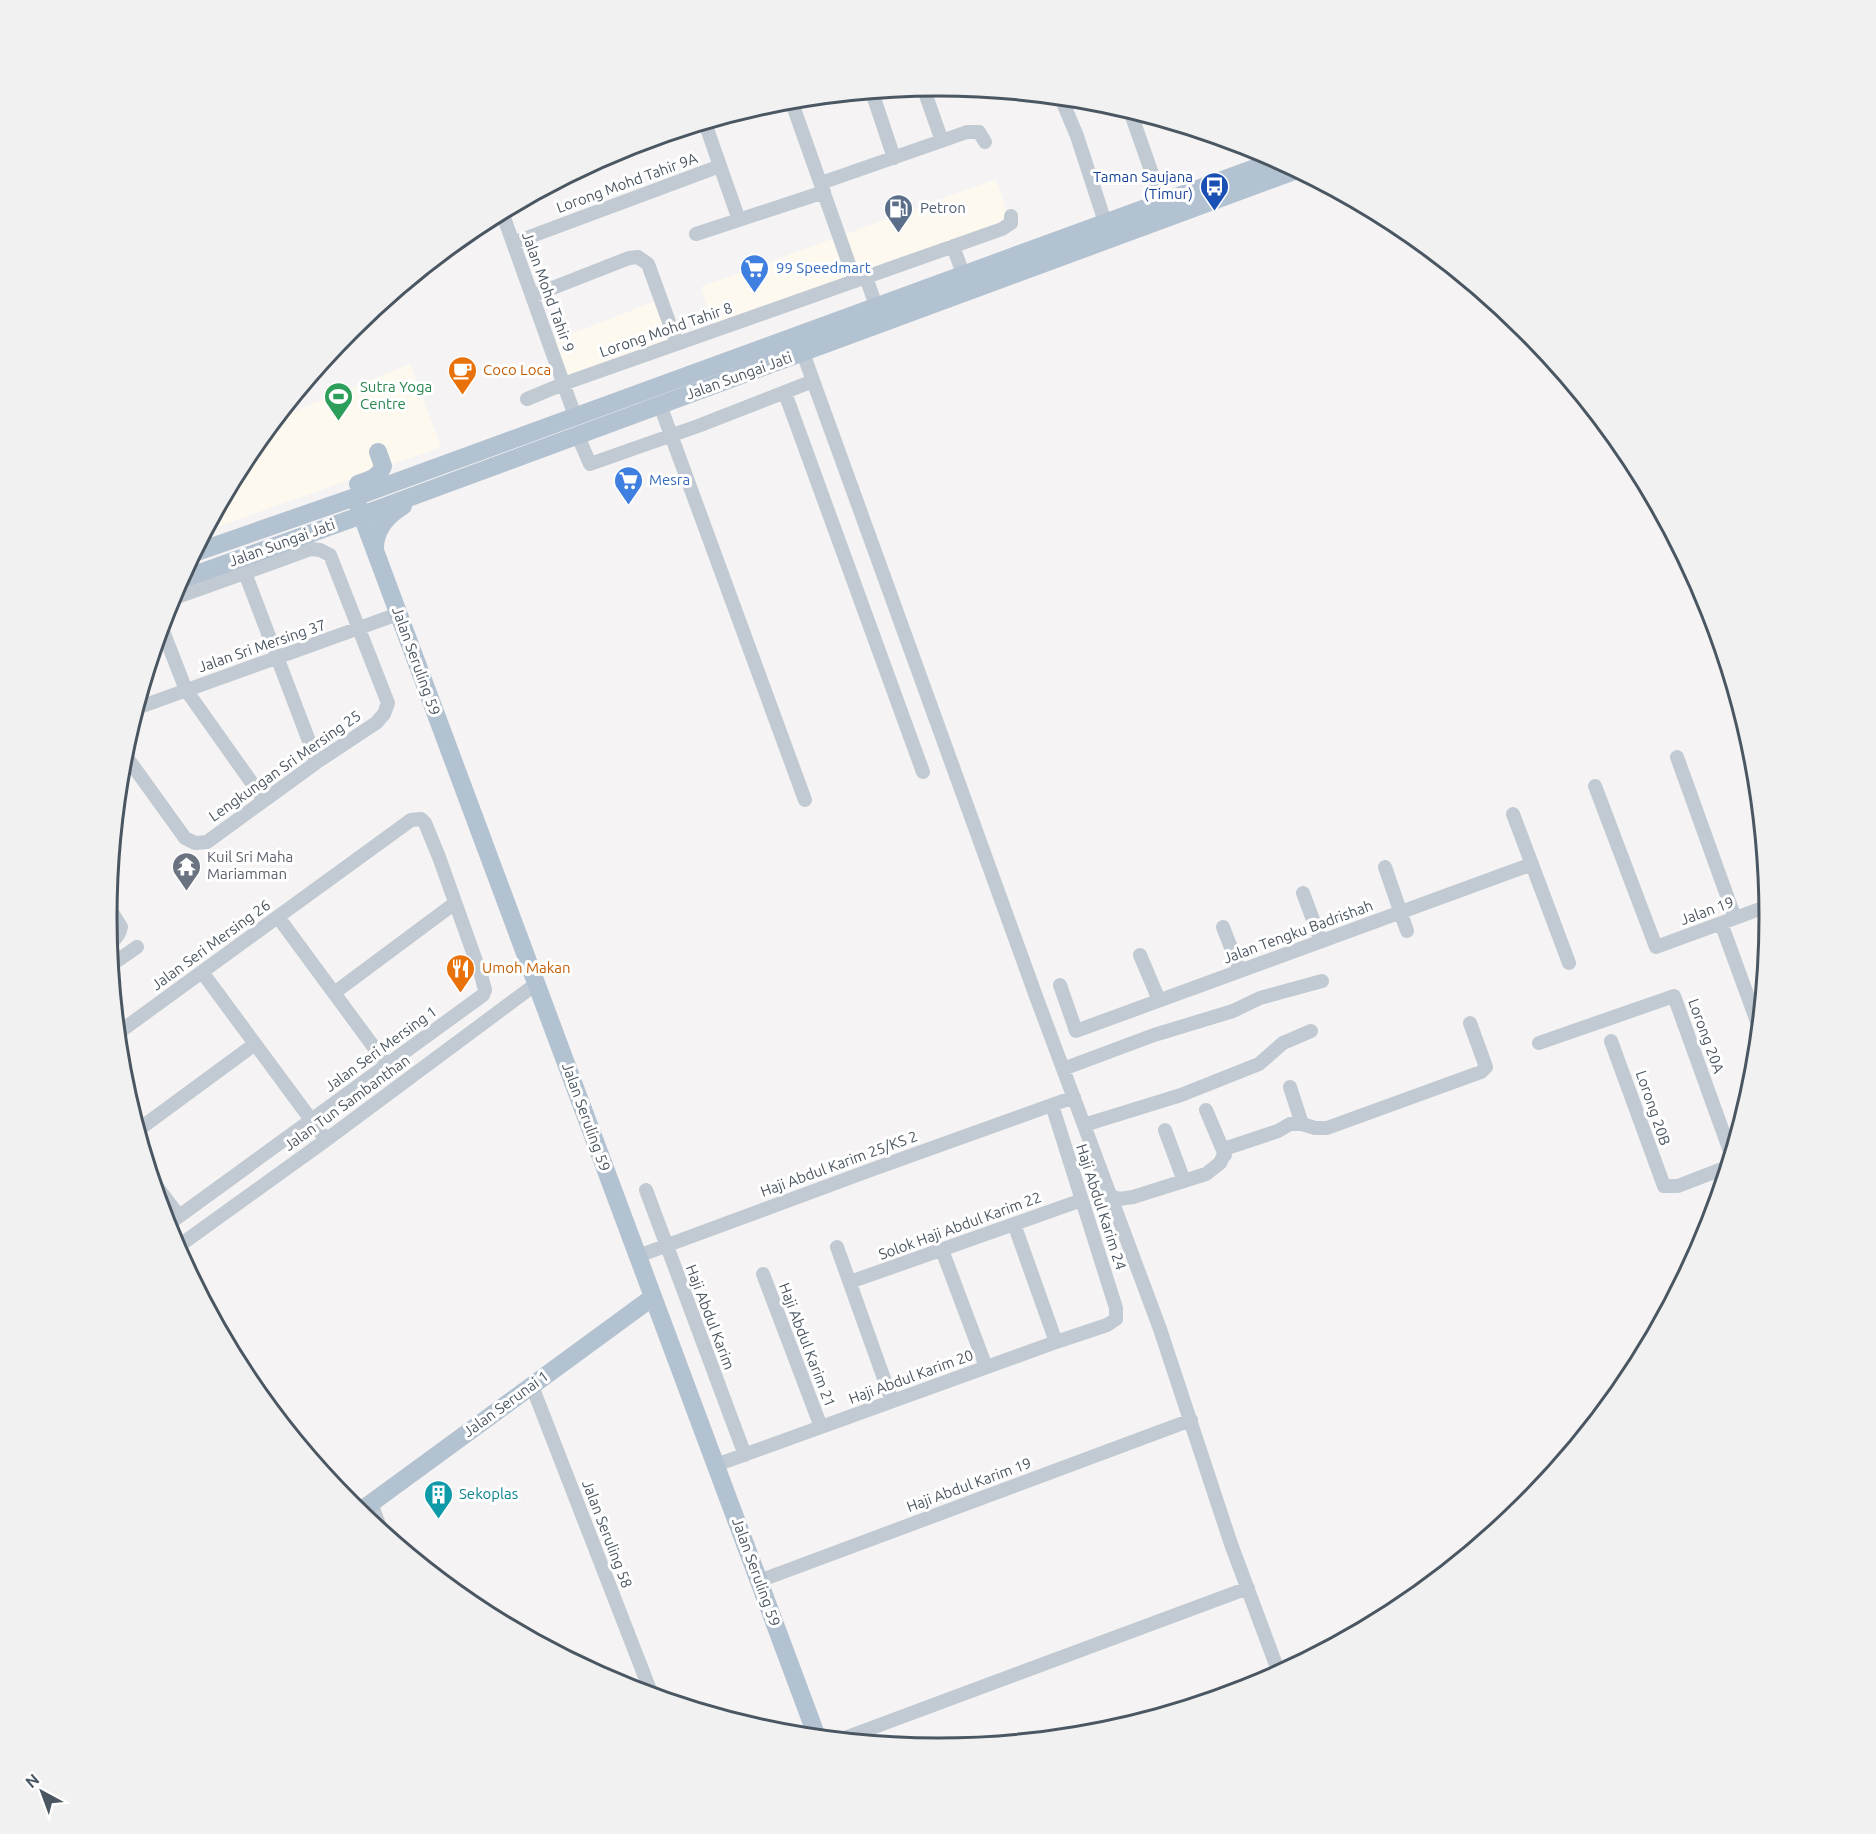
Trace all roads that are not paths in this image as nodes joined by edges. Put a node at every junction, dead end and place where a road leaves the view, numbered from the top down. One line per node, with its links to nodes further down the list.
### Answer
1 (926, 96): 7 (street)
2 (874, 99): 9 (street)
3 (1064, 106): 18 (street)
4 (794, 109): 13 (street)
5 (1133, 120): 14 (street)
6 (707, 130): 11 (street)
7 (942, 141): 8 (street); 9 (street)
8 (985, 142)
9 (894, 158): 13 (street)
10 (1265, 164): 14 (main road, Jalan Sungai Jati)
11 (720, 166): 17 (street); 20 (street, Lorong Mohd Tahir 9A)
12 (1286, 174): 27 (main road, Jalan Sungai Jati)
13 (822, 188): 17 (street); 23 (street)
14 (1162, 202): 18 (main road, Jalan Sungai Jati)
15 (1011, 216): 21 (street, Lorong Mohd Tahir 8)
16 (505, 220): 20 (street, Jalan Mohd Tahir 9)
17 (739, 220): 19 (street)
18 (1105, 222): 22 (main road, Jalan Sungai Jati)
19 (696, 234)
20 (513, 243): 24 (street, Jalan Mohd Tahir 9)
21 (953, 246): 22 (street); 23 (street, Lorong Mohd Tahir 8)
22 (963, 274): 25 (main road, Jalan Sungai Jati)
23 (861, 279): 25 (street); 26 (street, Lorong Mohd Tahir 8)
24 (532, 296): 26 (street); 29 (street, Jalan Mohd Tahir 9)
25 (876, 306): 33 (main road, Jalan Sungai Jati)
26 (677, 344): 29 (street, Lorong Mohd Tahir 8)
27 (803, 353): 28 (street); 32 (main road, Jalan Sungai Jati)
28 (813, 381): 30 (street); 95 (street)
29 (563, 384): 31 (street, Lorong Mohd Tahir 8); 33 (street, Jalan Mohd Tahir 9)
30 (785, 393): 34 (street); 56 (street)
31 (527, 399)
32 (660, 405): 34 (street); 35 (main road, Jalan Sungai Jati)
33 (575, 416): 36 (main road, Jalan Sungai Jati)
34 (671, 435): 35 (street); 59 (street)
35 (578, 436): 37 (main road, Jalan Sungai Jati)
36 (473, 454): 38 (main road, Jalan Sungai Jati); 40 (main road)
37 (433, 489): 39 (main road, Jalan Sungai Jati); 43 (main road)
38 (355, 497): 39 (main road, Jalan Seruling 59); 40 (main road, Jalan Sungai Jati)
39 (362, 515): 41 (main road, Jalan Sungai Jati); 43 (main road, Jalan Seruling 59)
40 (291, 518): 42 (main road, Jalan Sungai Jati)
41 (328, 527): 43 (main road); 45 (main road, Jalan Sungai Jati)
42 (205, 548)
43 (375, 552): 47 (main road, Jalan Seruling 59)
44 (245, 573): 46 (street, Lengkungan Sri Mersing 25); 48 (street, Lengkungan Sri Mersing 25); 50 (street)
45 (192, 576)
46 (183, 595)
47 (398, 614): 48 (street, Jalan Sri Mersing 37); 83 (main road, Jalan Seruling 59)
48 (359, 629): 50 (street, Jalan Sri Mersing 37); 54 (street, Lengkungan Sri Mersing 25)
49 (166, 638): 51 (street)
50 (278, 658): 51 (street, Jalan Sri Mersing 37); 54 (street)
51 (186, 690): 52 (street, Jalan Sri Mersing 37); 58 (street)
52 (145, 705)
53 (1677, 757): 69 (street)
54 (317, 762): 58 (street, Lengkungan Sri Mersing 25)
55 (132, 764): 58 (street, Lengkungan Sri Mersing 25)
56 (923, 772)
57 (1595, 786): 71 (street, Jalan 19)
58 (264, 800)
59 (805, 800)
60 (1513, 814): 62 (street)
61 (411, 820): 65 (street, Jalan Seri Mersing 1); 68 (street, Jalan Seri Mersing 26)
62 (1532, 864): 67 (street, Jalan Tengku Badrishah); 79 (street)
63 (1385, 867): 67 (street)
64 (1303, 893): 75 (street)
65 (455, 903): 85 (street); 94 (street, Jalan Seri Mersing 1)
66 (1759, 909): 69 (street, Jalan 19)
67 (1401, 912): 73 (street); 75 (street, Jalan Tengku Badrishah)
68 (278, 917): 81 (street, Jalan Seri Mersing 26); 85 (street)
69 (1735, 918): 71 (street, Jalan 19)
70 (117, 921): 74 (street)
71 (1721, 923): 87 (street)
72 (1223, 927): 80 (street)
73 (1407, 931)
74 (118, 935)
75 (1321, 941): 80 (street, Jalan Tengku Badrishah)
76 (137, 946): 78 (street)
77 (1140, 955): 86 (street)
78 (119, 959)
79 (1569, 963)
80 (1240, 970): 86 (street, Jalan Tengku Badrishah)
81 (202, 972): 89 (street, Jalan Seri Mersing 26); 93 (street)
82 (1322, 981): 95 (street)
83 (536, 984): 103 (street, Jalan Tun Sambanthan); 120 (main road, Jalan Seruling 59)
84 (1060, 985): 86 (street, Jalan Tengku Badrishah)
85 (334, 993): 94 (street)
86 (1159, 1000)
87 (1753, 1008)
88 (1470, 1023): 100 (street)
89 (125, 1029)
90 (1311, 1031): 102 (street)
91 (1611, 1041): 107 (street, Lorong 20B)
92 (1539, 1043): 105 (street, Lorong 20A)
93 (255, 1044): 101 (street); 103 (street)
94 (387, 1065): 103 (street, Jalan Seri Mersing 1)
95 (1064, 1069): 97 (street)
96 (1290, 1087): 100 (street)
97 (1074, 1097): 98 (street, Haji Abdul Karim 25/KS 2); 102 (street)
98 (1052, 1105): 111 (street, Haji Abdul Karim 24); 117 (street, Haji Abdul Karim 25/KS 2)
99 (1206, 1110): 106 (street)
100 (1302, 1124): 106 (street)
101 (144, 1125)
102 (1084, 1125): 110 (street)
103 (318, 1130): 113 (street, Jalan Seri Mersing 1); 116 (street, Jalan Tun Sambanthan)
104 (1165, 1130): 108 (street)
105 (1727, 1142)
106 (1225, 1155): 108 (street)
107 (1718, 1170)
108 (1184, 1181): 110 (street)
109 (646, 1190): 117 (street, Haji Abdul Karim)
110 (1111, 1196): 129 (street)
111 (1082, 1200): 115 (street, Solok Haji Abdul Karim 22); 124 (street, Haji Abdul Karim 24)
112 (169, 1204): 113 (street)
113 (178, 1216): 114 (street, Jalan Seri Mersing 1)
114 (175, 1219)
115 (1014, 1224): 119 (street, Solok Haji Abdul Karim 22); 125 (street)
116 (184, 1241)
117 (666, 1246): 120 (street, Haji Abdul Karim 25/KS 2); 131 (street, Haji Abdul Karim)
118 (837, 1247): 122 (street)
119 (942, 1250): 122 (street, Solok Haji Abdul Karim 22); 126 (street)
120 (638, 1256): 123 (main road, Jalan Seruling 59)
121 (762, 1274): 130 (street, Haji Abdul Karim 21)
122 (850, 1282): 128 (street)
123 (653, 1297): 127 (main road, Jalan Serunai 1); 132 (main road, Jalan Seruling 59)
124 (1116, 1319): 125 (street, Haji Abdul Karim 20)
125 (1056, 1342): 126 (street, Haji Abdul Karim 20)
126 (986, 1367): 128 (street, Haji Abdul Karim 20)
127 (532, 1386): 133 (main road, Jalan Serunai 1); 137 (street, Jalan Seruling 58)
128 (892, 1401): 130 (street, Haji Abdul Karim 20)
129 (1191, 1420): 134 (street, Haji Abdul Karim 19); 135 (street)
130 (821, 1427): 131 (street, Haji Abdul Karim 20)
131 (745, 1455): 132 (street, Haji Abdul Karim 20)
132 (716, 1465): 134 (main road, Jalan Seruling 59)
133 (367, 1507)
134 (759, 1581): 138 (main road, Jalan Seruling 59)
135 (1248, 1588): 136 (street); 139 (street)
136 (1277, 1664)
137 (648, 1685)
138 (814, 1728)
139 (856, 1733)

